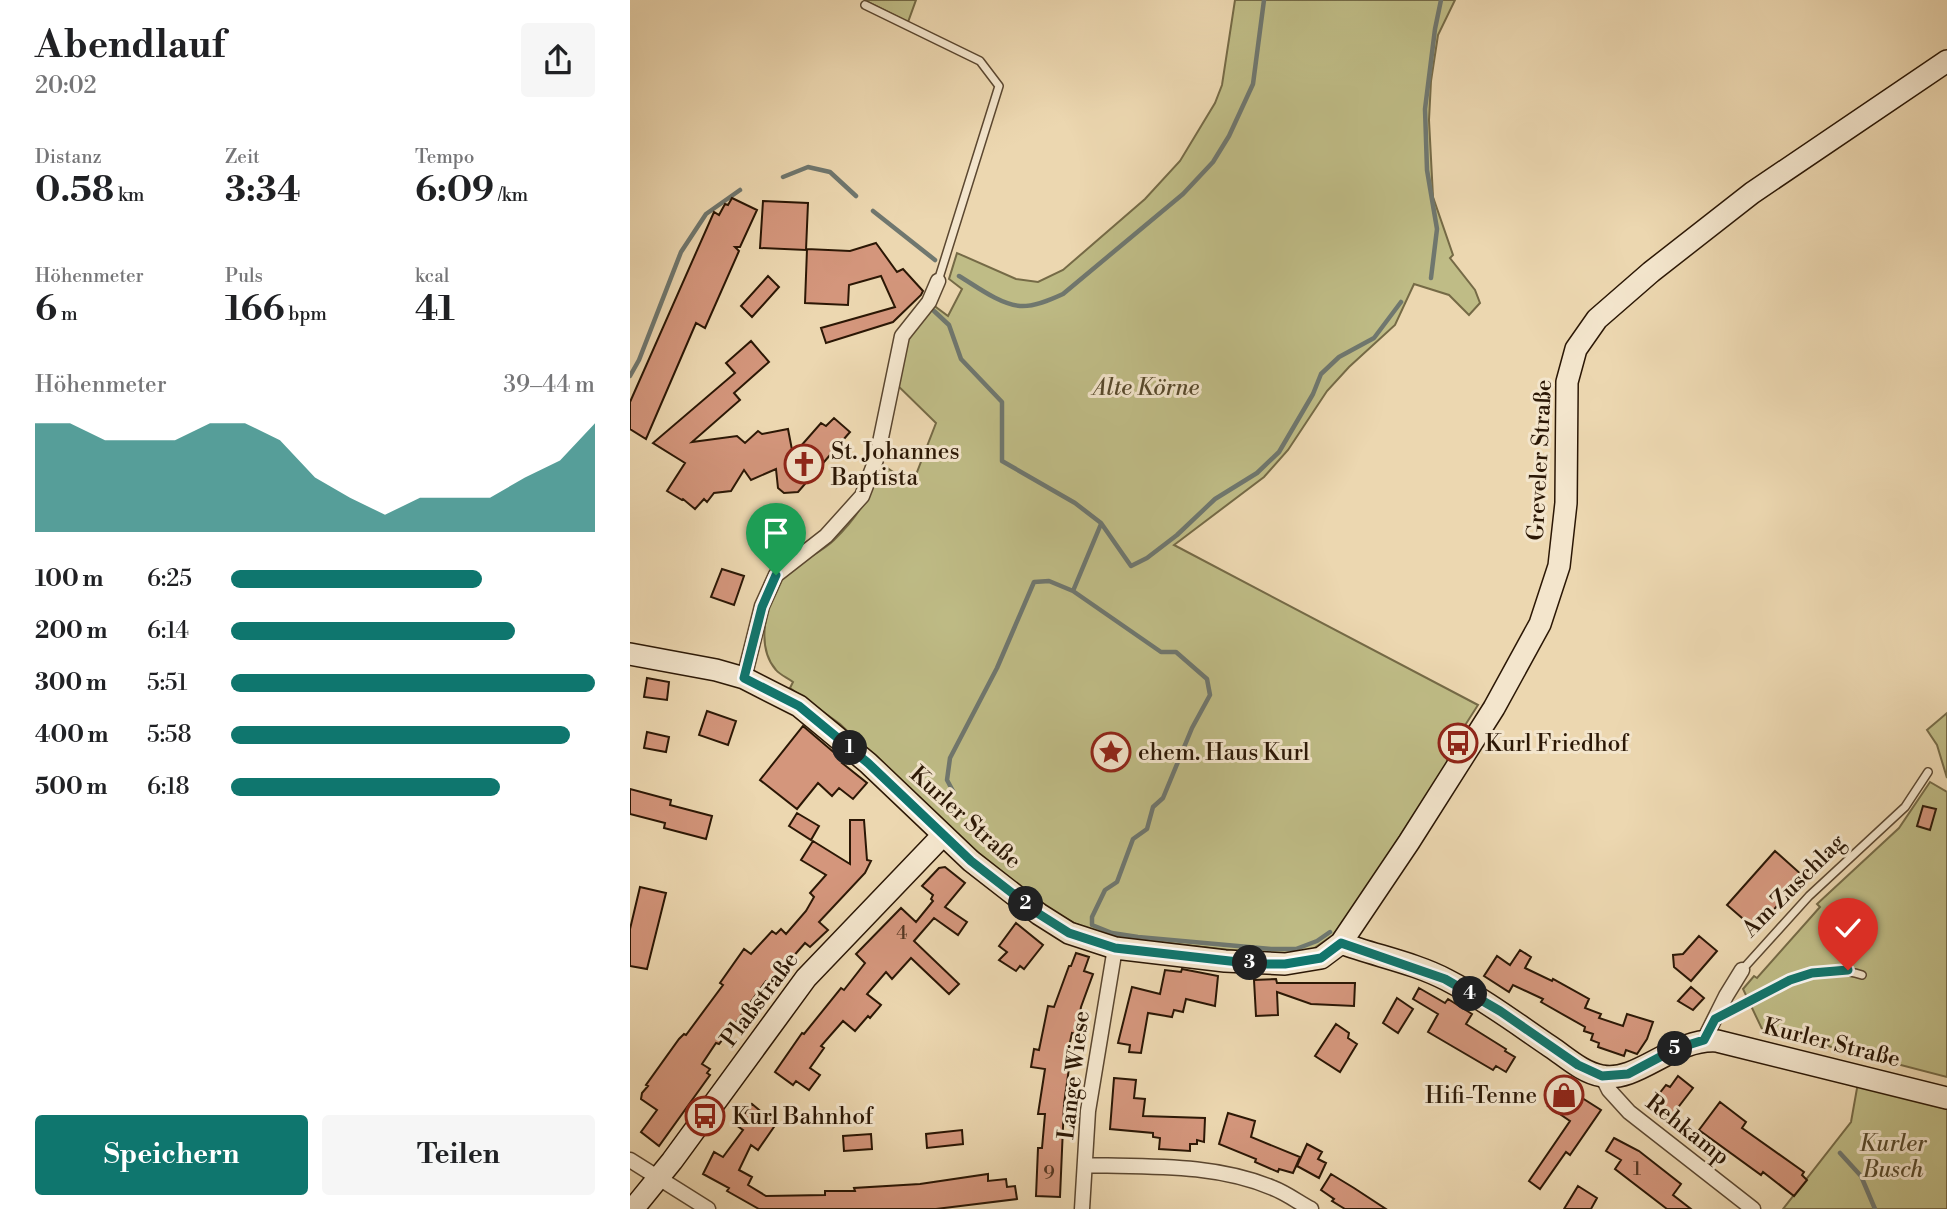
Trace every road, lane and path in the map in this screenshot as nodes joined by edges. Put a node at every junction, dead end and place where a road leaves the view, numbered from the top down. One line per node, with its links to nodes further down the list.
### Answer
1 (866, 5): 3 (lane)
2 (1947, 61): 8 (street, Greveler Straße)
3 (938, 281): 5 (street)
4 (630, 654): 5 (street, Kurler Straße)
5 (744, 678): 7 (street, Kurler Straße)
6 (1928, 772): 10 (lane, Am Zuschlag)
7 (943, 835): 9 (street, Kurler Straße); 18 (street, Plaßstraße)
8 (1341, 943): 9 (street, Kurler Straße); 14 (street)
9 (1115, 948): 17 (street, Lange Wiese)
10 (1741, 970): 12 (street, Am Zuschlag)
11 (1862, 975): 12 (lane)
12 (1715, 1019): 13 (street, Am Zuschlag)
13 (1704, 1040): 14 (street, Kurler Straße); 15 (street, Kurler Straße)
14 (1602, 1076): 23 (street, Rehkamp)
15 (1947, 1098)
16 (630, 1160): 18 (street)
17 (1085, 1165): 21 (street, Lange Wiese); 22 (street)
18 (659, 1179): 19 (street, Plaßstraße); 20 (street)
19 (634, 1209)
20 (708, 1209)
21 (1082, 1209)
22 (1311, 1209)
23 (1753, 1209)

